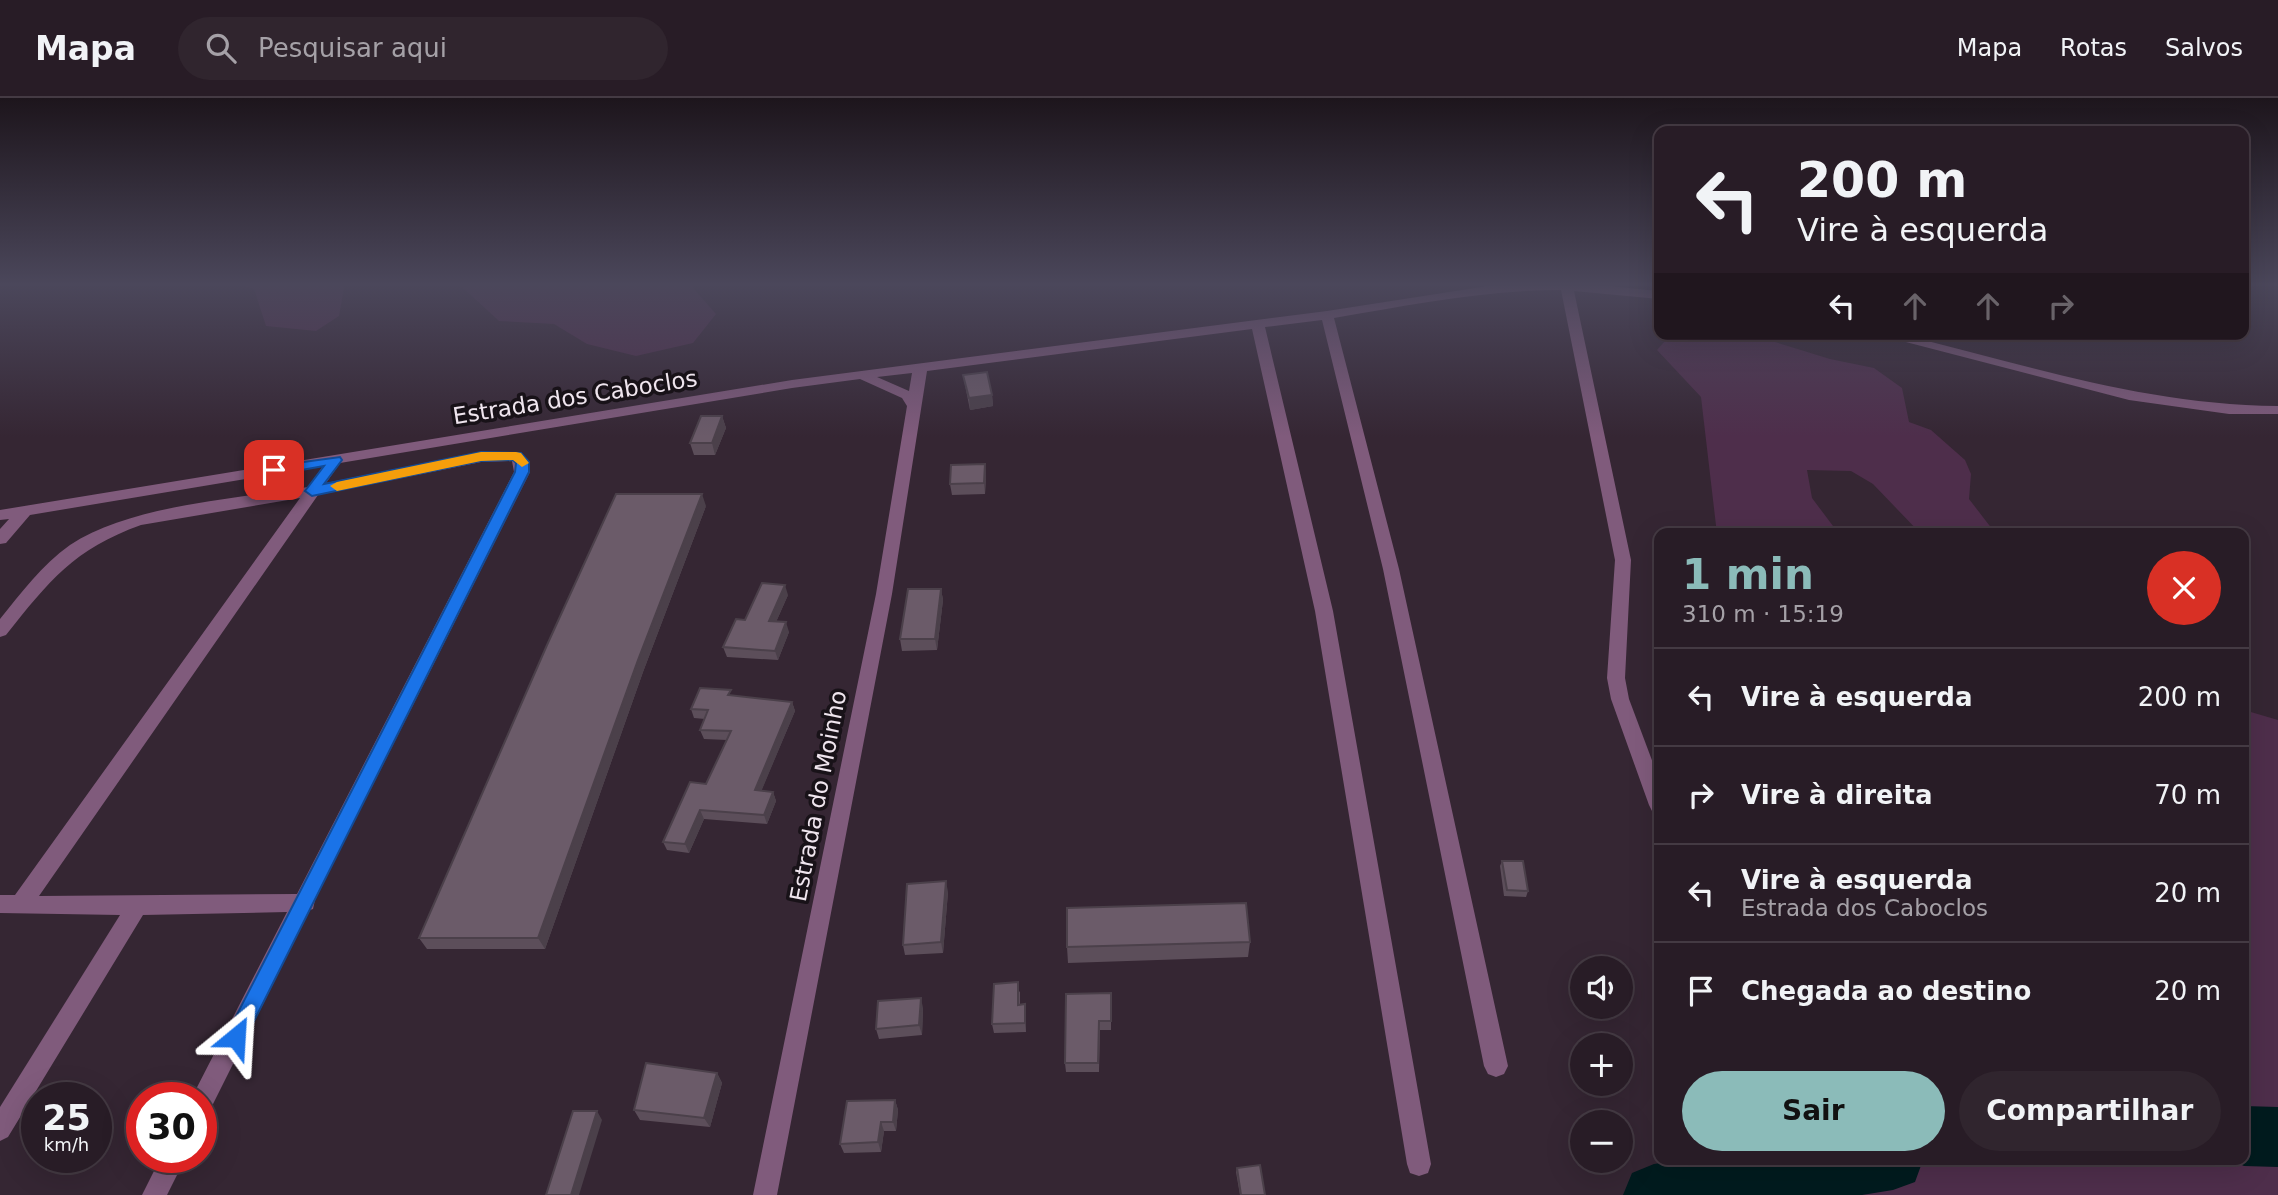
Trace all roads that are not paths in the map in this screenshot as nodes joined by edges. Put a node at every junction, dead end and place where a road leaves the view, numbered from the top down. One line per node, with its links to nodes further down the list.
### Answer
1 (1175, 334): 6 (street, Estrada dos Caboclos)
2 (1260, 334): 23 (street)
3 (1332, 334): 20 (street)
4 (1577, 334): 16 (street)
5 (1905, 340): 9 (street)
6 (920, 369): 7 (street, Estrada dos Caboclos); 8 (street, Estrada do Moinho)
7 (865, 375): 8 (street); 10 (street, Estrada dos Caboclos)
8 (914, 406): 26 (street, Estrada do Moinho)
9 (2278, 410)
10 (335, 460): 11 (street); 12 (street, Estrada dos Caboclos)
11 (312, 491): 15 (street); 17 (street); 18 (street)
12 (24, 512): 13 (street, Estrada dos Caboclos); 14 (street)
13 (0, 515)
14 (0, 539)
15 (0, 631)
16 (1654, 791)
17 (306, 902): 19 (street); 21 (street)
18 (10, 904): 19 (street)
19 (137, 906): 22 (street)
20 (1496, 1066)
21 (212, 1082)
22 (0, 1129)
23 (1419, 1164)
24 (166, 1173): 25 (street)
25 (154, 1195)
26 (765, 1195)

